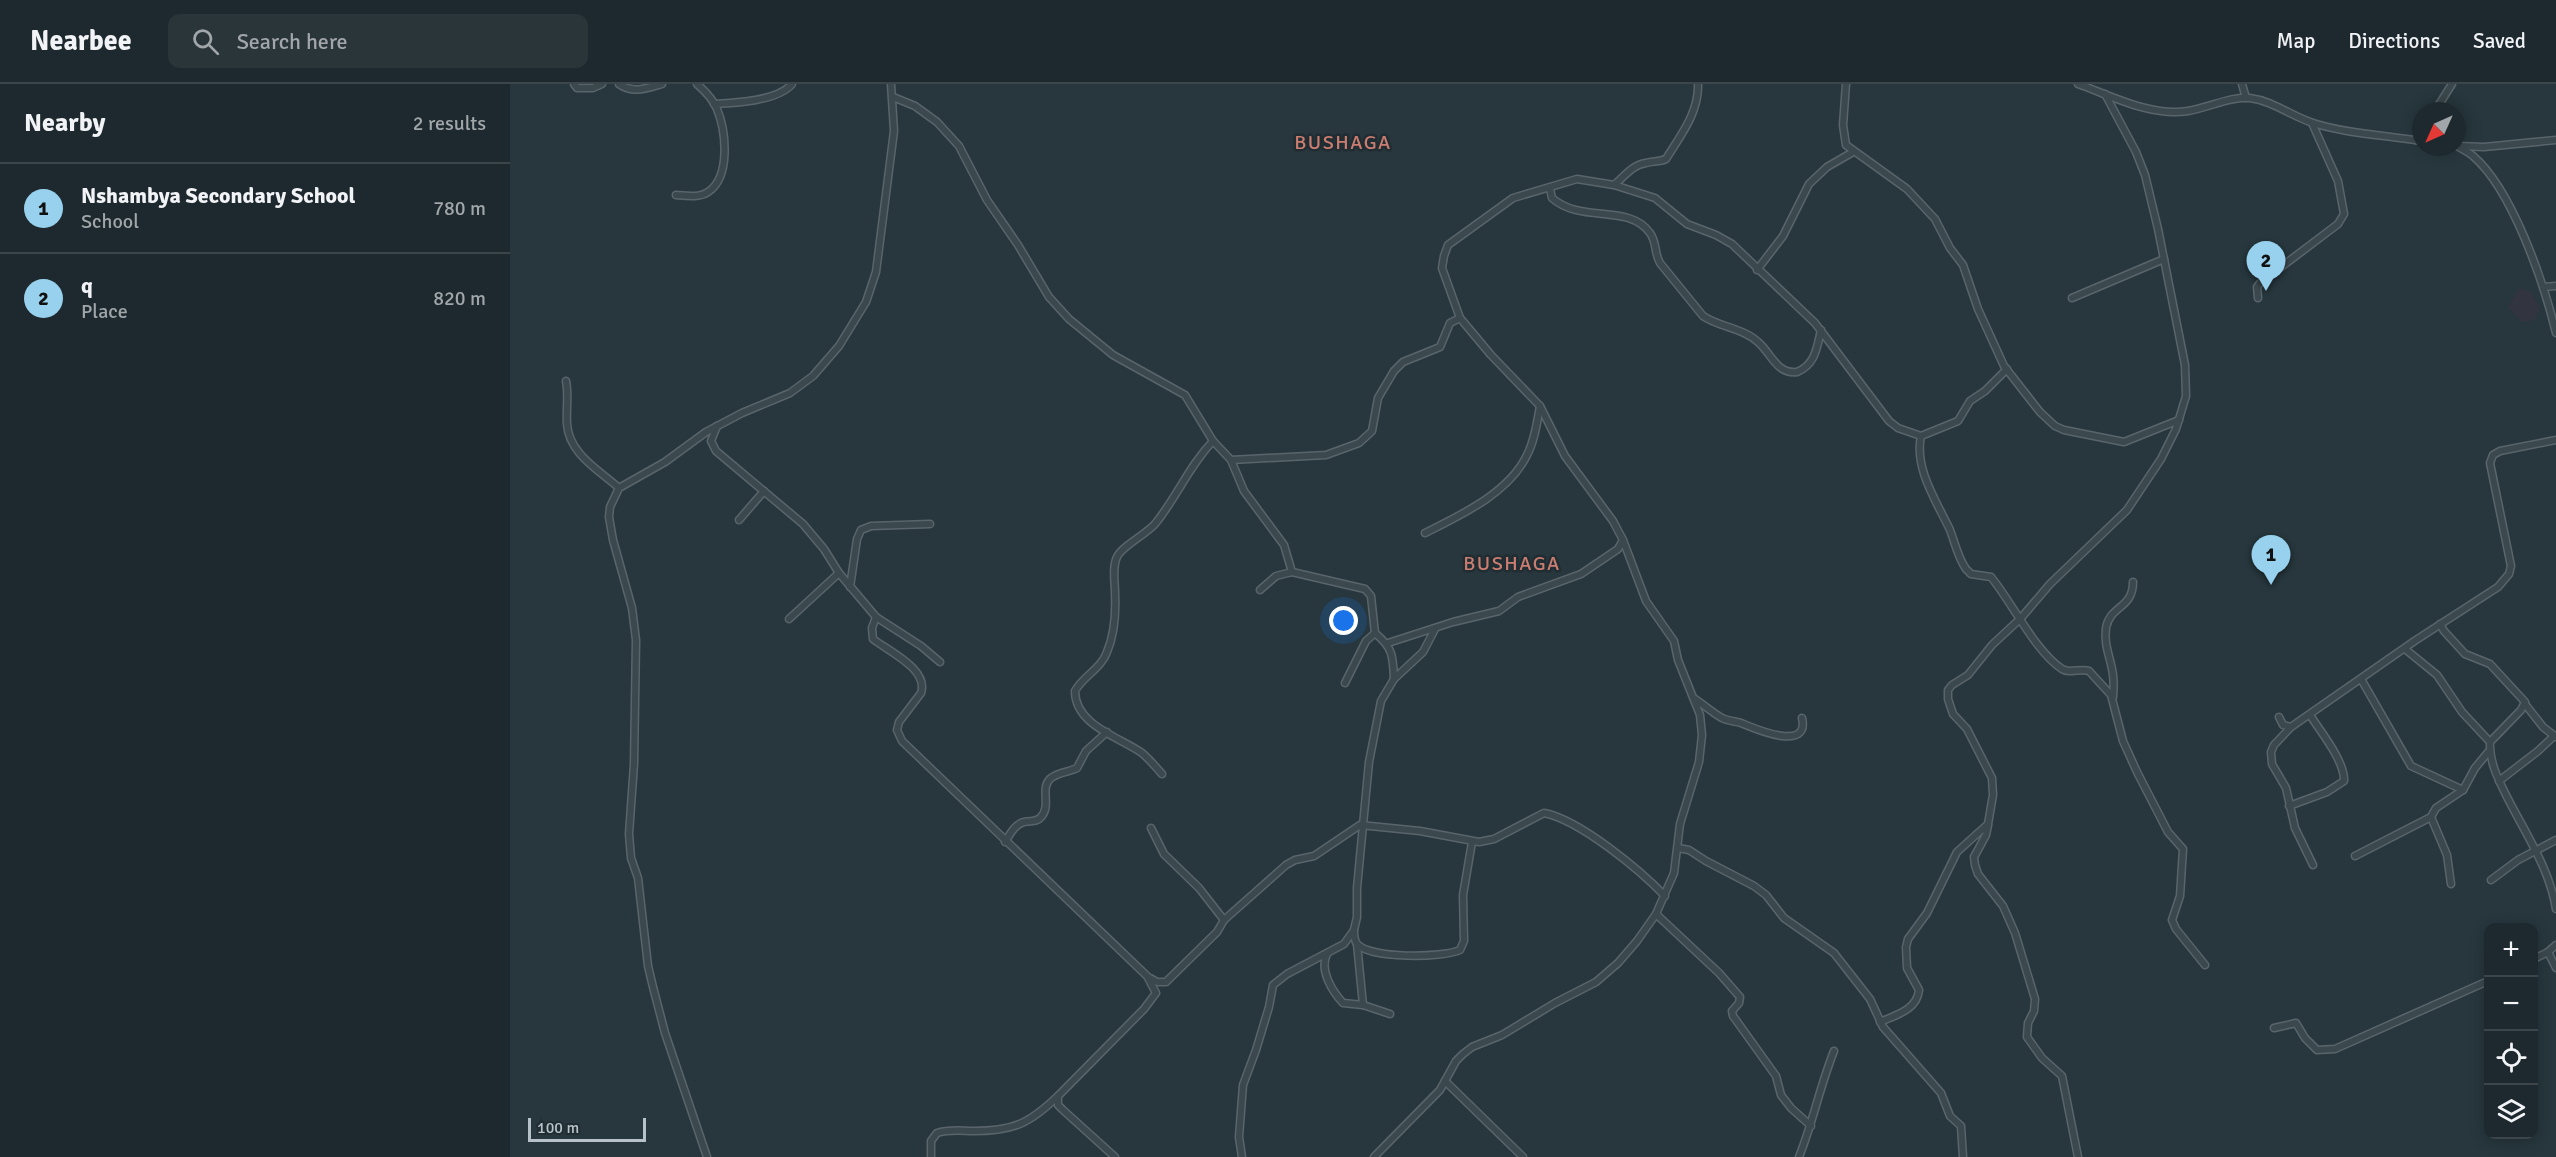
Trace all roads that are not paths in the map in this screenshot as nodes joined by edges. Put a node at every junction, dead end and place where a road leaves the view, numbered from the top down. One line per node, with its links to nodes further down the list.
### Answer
1 (574, 84): 2 (street)
2 (602, 84)
3 (619, 84): 4 (street)
4 (662, 84)
5 (697, 84): 17 (street)
6 (792, 84): 17 (street)
7 (891, 84): 14 (street)
8 (1698, 84): 24 (street)
9 (1846, 84): 23 (street)
10 (2078, 84): 13 (street)
11 (2242, 84): 15 (street)
12 (2452, 84): 16 (street)
13 (2105, 94): 15 (street); 27 (street)
14 (893, 96): 40 (street); 43 (street)
15 (2246, 98): 18 (street)
16 (2440, 102)
17 (714, 104): 26 (street)
18 (2312, 123): 19 (street); 32 (street)
19 (2412, 140)
20 (2556, 140): 21 (street)
21 (2466, 146)
22 (2466, 151): 30 (street)
23 (1853, 152): 28 (street); 36 (street)
24 (1614, 185): 25 (street); 28 (street)
25 (1550, 189): 33 (street); 34 (street)
26 (676, 195)
27 (2164, 259): 31 (street); 39 (street)
28 (1757, 270): 34 (street)
29 (2556, 286): 30 (street)
30 (2543, 287): 35 (street)
31 (2072, 298)
32 (2258, 298)
33 (1460, 318): 38 (street); 44 (street)
34 (1821, 330): 41 (street)
35 (2556, 333)
36 (2007, 369): 39 (street); 41 (street)
37 (566, 381): 45 (street)
38 (1540, 406): 49 (street); 50 (street)
39 (2179, 420): 57 (street)
40 (718, 424): 45 (street); 46 (street)
41 (1921, 436): 57 (street)
42 (2556, 440): 59 (street)
43 (1213, 441): 44 (street); 75 (street)
44 (1231, 460): 51 (street)
45 (619, 488): 118 (street)
46 (764, 491): 47 (street); 52 (street)
47 (739, 520)
48 (930, 524): 54 (street)
49 (1425, 533)
50 (1623, 540): 60 (street); 68 (street)
51 (1292, 572): 55 (street); 61 (street)
52 (839, 573): 54 (street); 58 (street)
53 (2133, 582): 69 (street)
54 (850, 587): 56 (street)
55 (1260, 590)
56 (876, 617): 64 (street); 88 (street)
57 (2021, 618): 69 (street); 84 (street)
58 (789, 619)
59 (2440, 624): 63 (street); 70 (street)
60 (1435, 629): 62 (street); 65 (street)
61 (1375, 633): 62 (street); 67 (street)
62 (1388, 643): 65 (street)
63 (2405, 649): 66 (street); 77 (street)
64 (940, 662)
65 (1394, 678): 85 (street)
66 (2361, 679): 71 (street); 81 (street)
67 (1345, 683)
68 (1694, 699): 73 (street); 90 (street)
69 (2113, 701): 106 (street)
70 (2525, 704): 76 (street); 77 (street)
71 (2310, 714): 74 (street); 82 (street)
72 (2278, 717): 74 (street)
73 (1802, 718)
74 (2291, 727): 82 (street)
75 (1107, 732): 79 (street); 88 (street)
76 (2555, 737): 80 (street)
77 (2490, 742): 78 (street)
78 (2490, 750): 80 (street); 81 (street)
79 (1162, 774)
80 (2499, 781): 91 (street)
81 (2463, 790): 83 (street)
82 (2289, 806): 93 (street)
83 (2431, 817): 92 (street); 95 (street)
84 (1988, 824): 112 (street); 126 (street)
85 (1364, 825): 89 (street); 99 (street); 100 (street)
86 (1151, 828): 99 (street)
87 (2556, 840): 91 (street)
88 (1005, 842): 108 (street)
89 (1472, 842): 96 (street); 101 (street)
90 (1678, 849): 96 (street); 112 (street)
91 (2534, 852): 94 (street); 97 (street)
92 (2355, 856)
93 (2313, 865)
94 (2491, 880)
95 (2451, 884)
96 (1665, 896): 98 (street)
97 (2556, 909)
98 (1656, 914): 115 (street); 117 (street)
99 (1224, 920): 108 (street)
100 (1354, 930): 101 (street); 104 (street)
101 (1357, 943): 110 (street)
102 (2556, 945): 103 (street)
103 (2548, 952): 105 (street); 107 (street)
104 (1327, 953): 110 (street); 121 (street)
105 (2538, 957)
106 (2205, 965)
107 (2556, 968)
108 (1147, 976): 116 (street)
109 (2484, 983): 113 (street)
110 (1364, 1005): 111 (street)
111 (1390, 1014)
112 (1880, 1023): 125 (street)
113 (2274, 1028)
114 (1834, 1051): 117 (street)
115 (1446, 1081): 122 (street); 123 (street)
116 (1058, 1096): 119 (street); 120 (street)
117 (1811, 1126): 124 (street)
118 (707, 1157)
119 (931, 1157)
120 (1114, 1157)
121 (1242, 1157)
122 (1374, 1157)
123 (1523, 1157)
124 (1799, 1157)
125 (1963, 1157)
126 (2078, 1157)

